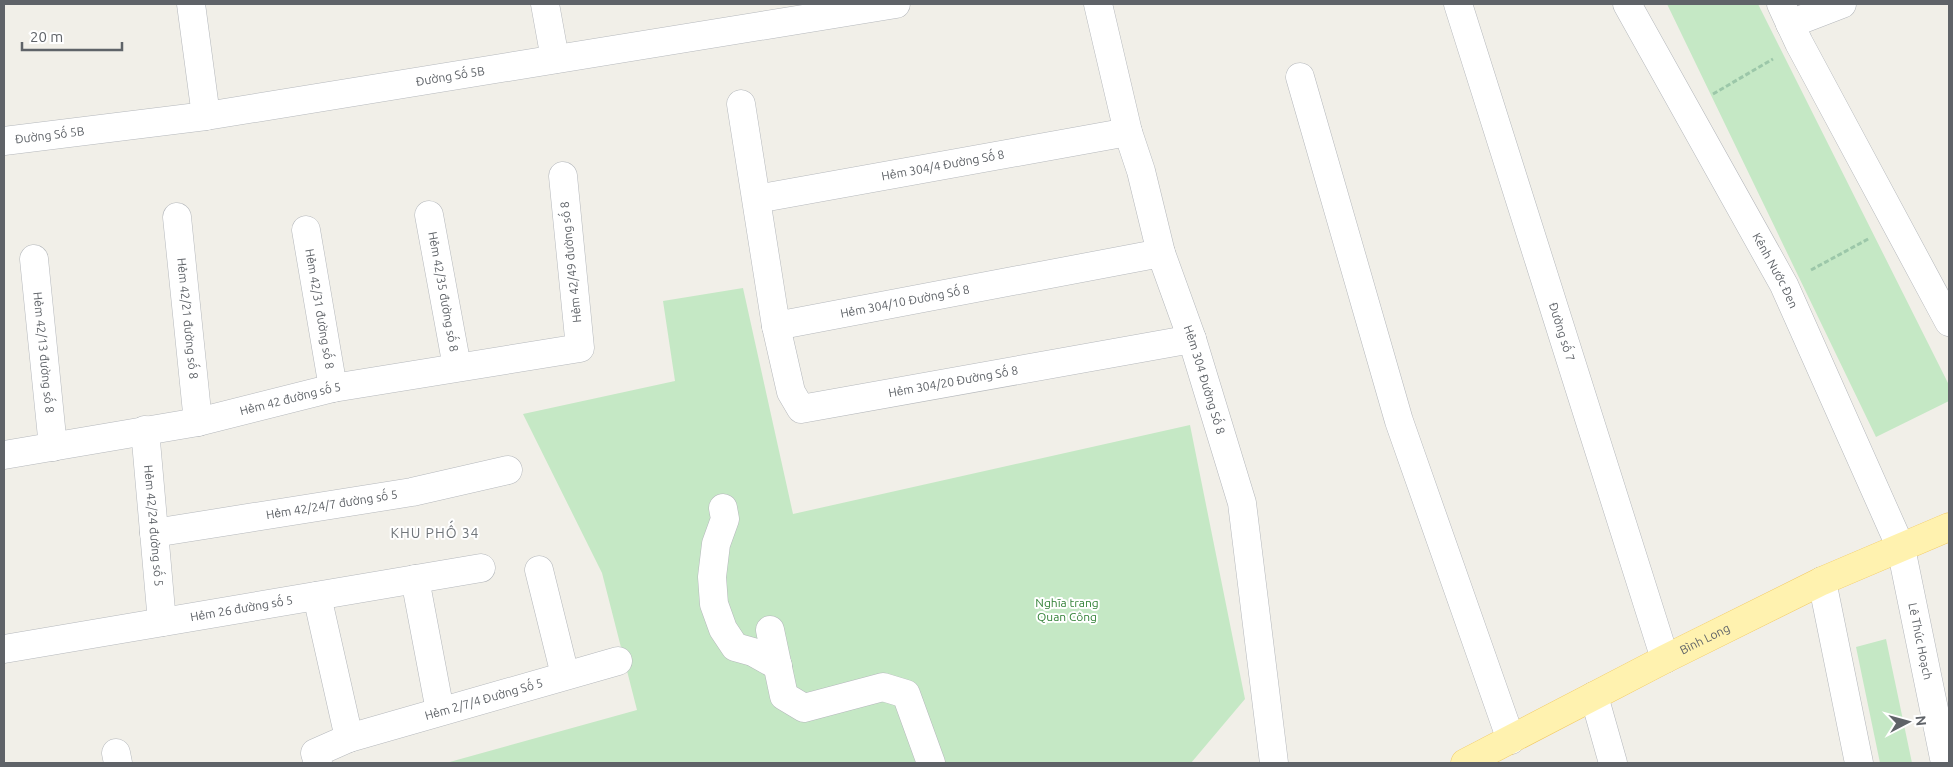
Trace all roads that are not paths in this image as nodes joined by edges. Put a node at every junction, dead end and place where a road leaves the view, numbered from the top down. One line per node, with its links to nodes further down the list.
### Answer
1 (191, 4): 12 (street)
2 (545, 4): 9 (street)
3 (896, 4): 9 (street, Đường Số 5B)
4 (1098, 4): 13 (street, Hẻm 304 Đường Số 8)
5 (1458, 4): 45 (street, Đường số 7)
6 (1627, 4): 36 (street, Kênh Nước Đen)
7 (1842, 4): 8 (street)
8 (1790, 24): 22 (street)
9 (555, 59): 12 (street, Đường Số 5B)
10 (1300, 77): 52 (street)
11 (741, 104): 16 (street)
12 (206, 116): 14 (street, Đường Số 5B)
13 (1128, 132): 16 (street, Hẻm 304/4 Đường Số 8); 20 (street, Hẻm 304 Đường Số 8)
14 (4, 141)
15 (563, 176): 25 (street, Hẻm 42/49 đường số 8)
16 (757, 199): 23 (street)
17 (429, 215): 26 (street, Hẻm 42/35 đường số 8)
18 (177, 217): 28 (street, Hẻm 42/21 đường số 8)
19 (306, 230): 27 (street, Hẻm 42/31 đường số 8)
20 (1161, 253): 23 (street, Hẻm 304/10 Đường Số 8); 24 (street, Hẻm 304 Đường Số 8)
21 (34, 259): 30 (street, Hẻm 42/13 đường số 8)
22 (1949, 322)
23 (776, 326): 24 (street, Hẻm 304/20 Đường Số 8)
24 (1192, 339): 55 (street, Hẻm 304 Đường Số 8)
25 (580, 348): 26 (street, Hẻm 42 đường số 5)
26 (457, 367): 27 (street, Hẻm 42 đường số 5)
27 (333, 388): 28 (street, Hẻm 42 đường số 5)
28 (198, 422): 29 (street, Hẻm 42 đường số 5)
29 (145, 430): 30 (street, Hẻm 42 đường số 5); 35 (street, Hẻm 42/24 đường số 5)
30 (53, 447): 31 (street, Hẻm 42 đường số 5)
31 (4, 455)
32 (508, 470): 35 (street, Hẻm 42/24/7 đường số 5)
33 (723, 508): 47 (street)
34 (1949, 527): 36 (main road, Bình Long)
35 (154, 533): 42 (street, Hẻm 42/24 đường số 5)
36 (1901, 548): 40 (main road, Bình Long); 59 (street, Lê Thúc Hoạch)
37 (481, 568): 39 (street, Hẻm 26 đường số 5)
38 (539, 570): 48 (street)
39 (415, 579): 41 (street, Hẻm 26 đường số 5); 50 (street)
40 (1822, 581): 45 (main road, Bình Long); 58 (street)
41 (317, 596): 42 (street, Hẻm 26 đường số 5); 51 (street)
42 (162, 622): 44 (street, Hẻm 26 đường số 5)
43 (770, 630): 47 (street)
44 (4, 649)
45 (1665, 659): 49 (main road, Bình Long)
46 (618, 661): 48 (street, Hẻm 2/7/4 Đường Số 5)
47 (778, 666): 54 (street)
48 (565, 675): 50 (street, Hẻm 2/7/4 Đường Số 5)
49 (1594, 696): 52 (main road, Bình Long); 57 (street)
50 (440, 710): 51 (street, Hẻm 2/7/4 Đường Số 5)
51 (349, 738): 53 (street, Hẻm 2/7/4 Đường Số 5)
52 (1511, 740): 56 (main road, Bình Long)
53 (318, 763)
54 (931, 763)
55 (1274, 763)
56 (1465, 763)
57 (1613, 763)
58 (1859, 763)
59 (1945, 763)

